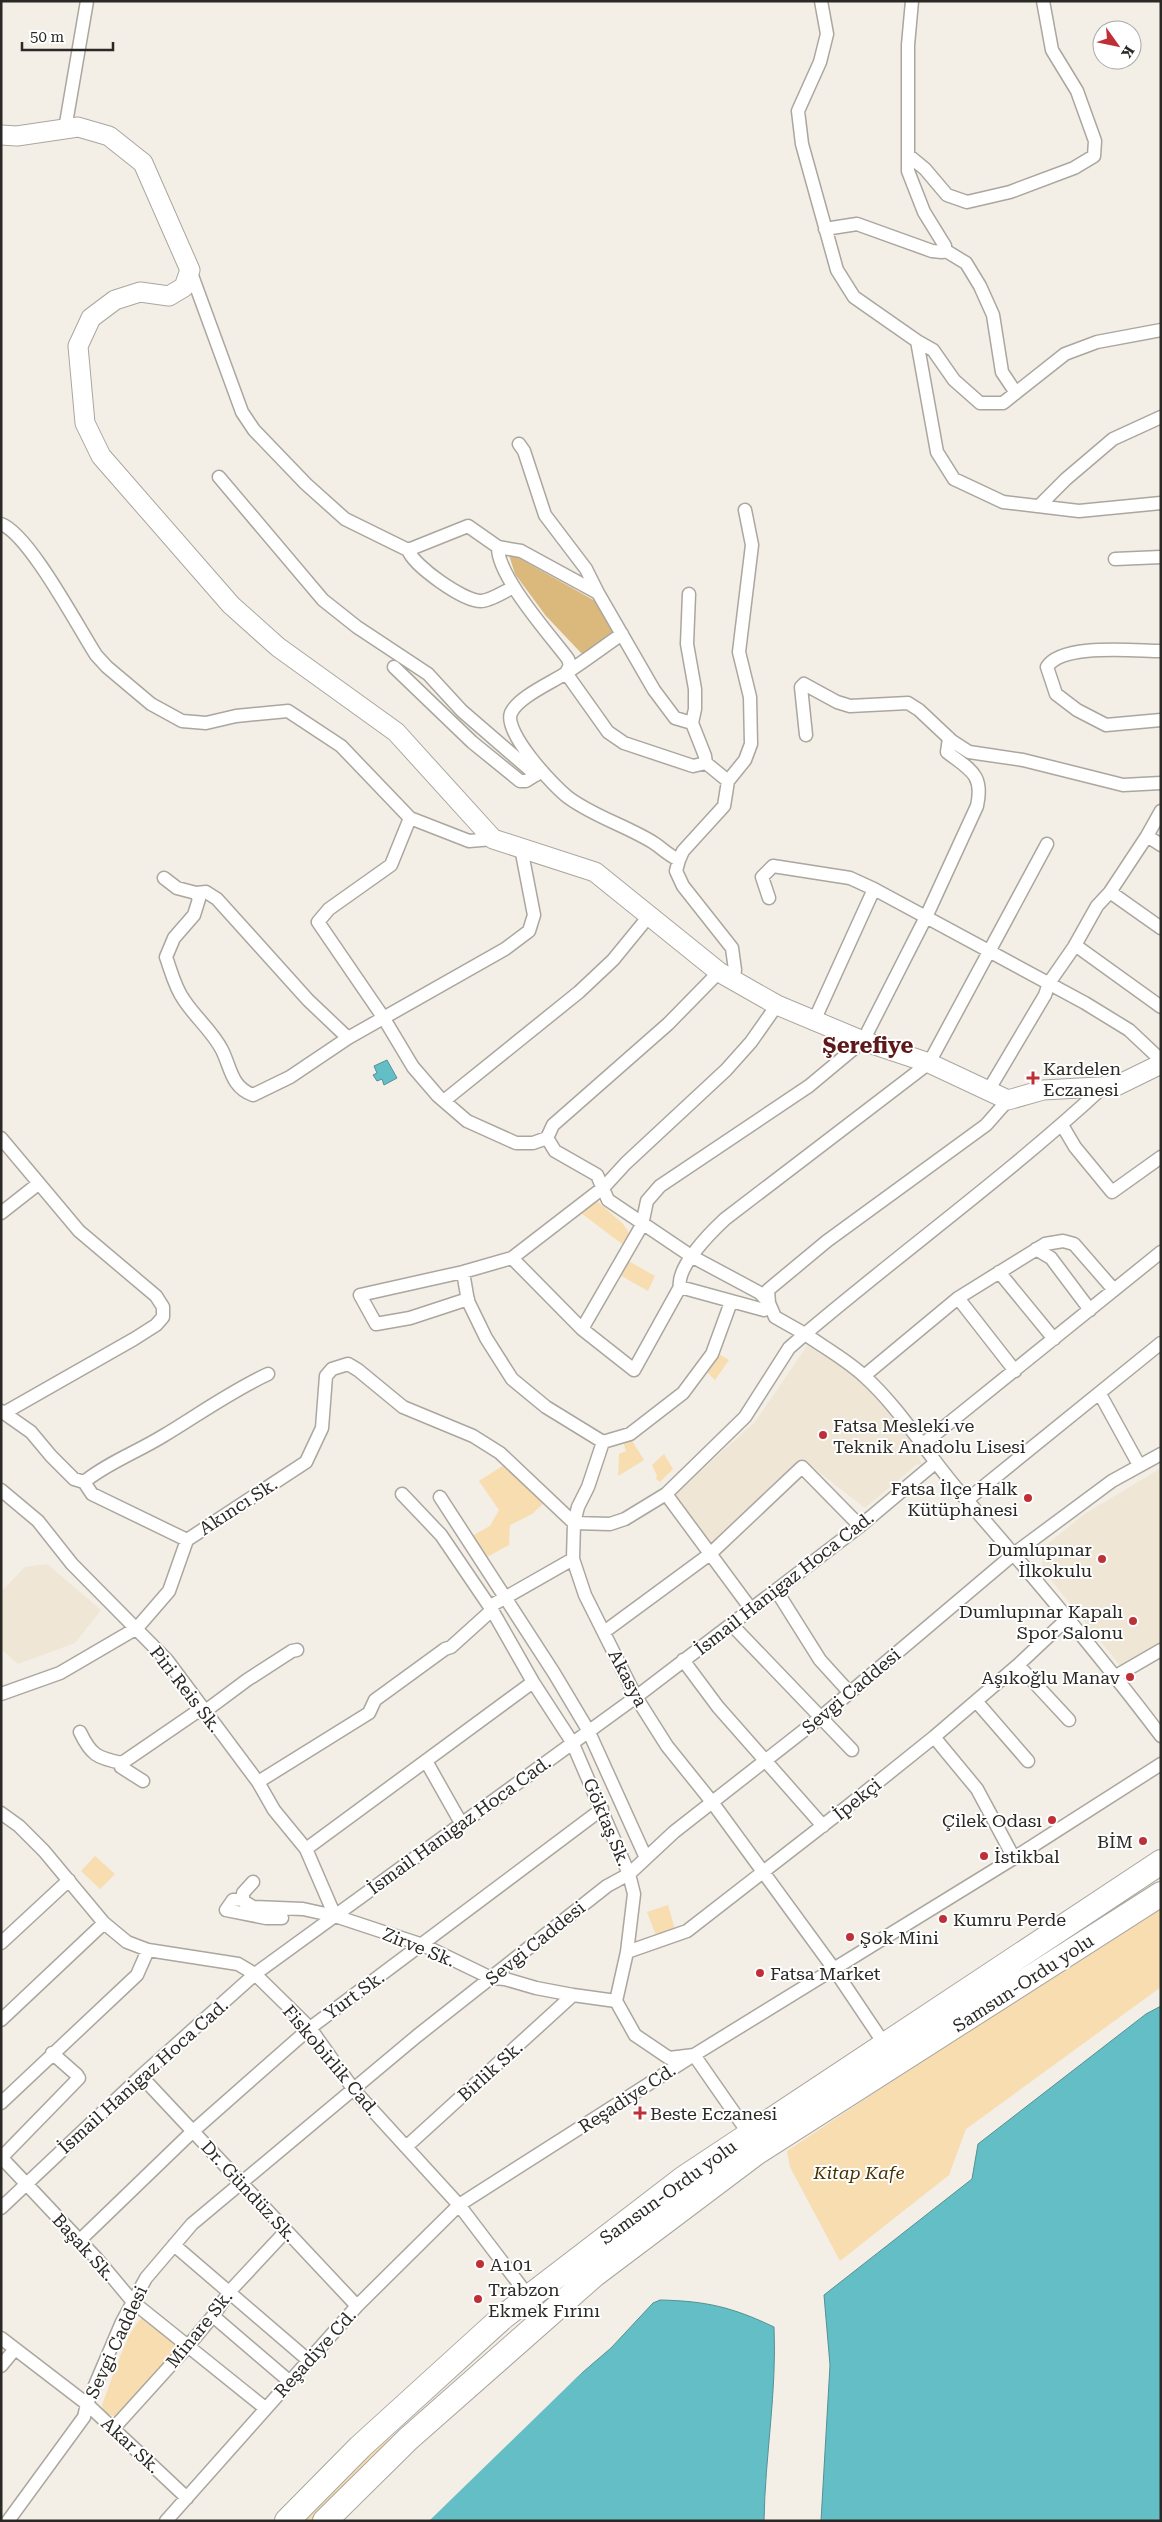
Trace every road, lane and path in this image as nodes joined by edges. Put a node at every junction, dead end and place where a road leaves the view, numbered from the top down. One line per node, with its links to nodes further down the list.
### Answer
1 (87, 1): 5 (street)
2 (821, 1): 8 (street)
3 (912, 1): 7 (street)
4 (1044, 1): 7 (street)
5 (65, 129): 6 (street); 10 (street)
6 (1, 136)
7 (908, 155): 9 (street)
8 (826, 229): 9 (street); 12 (street)
9 (943, 249): 13 (street)
10 (190, 270): 22 (street); 43 (street)
11 (1161, 330): 13 (street)
12 (917, 341): 13 (street); 18 (street)
13 (1016, 392)
14 (1161, 417): 18 (street)
15 (518, 444): 26 (street)
16 (219, 477): 37 (street)
17 (1161, 503): 18 (street)
18 (1039, 506)
19 (745, 510): 38 (street)
20 (1, 524): 41 (street)
21 (498, 547): 22 (street); 25 (street); 26 (street)
22 (408, 550): 25 (street)
23 (1161, 557): 24 (street)
24 (1116, 559)
25 (514, 587): 31 (street)
26 (598, 593): 28 (street)
27 (689, 594): 33 (street)
28 (622, 634): 31 (street); 33 (street)
29 (1161, 651): 32 (street)
30 (394, 667): 37 (street)
31 (566, 673): 36 (street); 37 (street)
32 (1161, 720)
33 (692, 723): 36 (street)
34 (806, 734): 35 (street)
35 (949, 738): 39 (street); 54 (street)
36 (706, 763): 38 (street)
37 (539, 773): 47 (street)
38 (728, 781): 47 (street)
39 (1161, 784)
40 (1161, 811): 42 (street)
41 (410, 818): 43 (street); 62 (street)
42 (1147, 836): 45 (street); 50 (street)
43 (493, 839): 46 (street)
44 (1047, 844): 57 (street)
45 (1161, 845)
46 (520, 848): 53 (street); 62 (street)
47 (679, 860): 58 (street)
48 (164, 878): 51 (street)
49 (874, 889): 52 (street); 54 (street); 63 (street)
50 (1110, 892): 55 (street); 56 (street)
51 (196, 893): 64 (street); 64 (street)
52 (768, 898)
53 (649, 916): 58 (street); 71 (street)
54 (926, 917): 57 (street); 65 (street)
55 (1161, 928)
56 (1075, 945): 59 (street); 61 (street)
57 (990, 953): 59 (street); 67 (street)
58 (726, 976): 60 (street); 75 (street)
59 (1049, 983): 66 (street); 70 (street)
60 (777, 1005): 63 (street); 78 (street)
61 (1161, 1007)
62 (383, 1017): 64 (street); 71 (street)
63 (814, 1021): 65 (street)
64 (348, 1038)
65 (863, 1041): 67 (street); 80 (street)
66 (1161, 1060)
67 (929, 1063): 70 (street); 83 (street)
68 (1161, 1064): 69 (street)
69 (1102, 1088): 72 (street); 73 (street)
70 (988, 1091): 72 (street)
71 (445, 1100): 75 (street)
72 (1008, 1100): 92 (street)
73 (1062, 1125): 76 (street); 95 (street)
74 (1, 1138): 77 (street)
75 (547, 1138): 78 (street)
76 (1161, 1157)
77 (38, 1184): 79 (street); 102 (street)
78 (604, 1187): 80 (street); 84 (street)
79 (1, 1213)
80 (642, 1225): 83 (street); 94 (street)
81 (1036, 1249): 86 (street); 88 (street); 93 (street)
82 (1161, 1252): 88 (street)
83 (691, 1256): 87 (street); 92 (street)
84 (512, 1258): 85 (street); 94 (street)
85 (463, 1272): 90 (street); 90 (street)
86 (999, 1272): 89 (street); 96 (street)
87 (680, 1287): 91 (street); 94 (street)
88 (1114, 1290): 93 (street)
89 (958, 1298): 98 (street); 100 (street)
90 (468, 1299): 103 (street)
91 (732, 1302): 92 (street); 103 (street)
92 (769, 1303): 95 (street)
93 (1090, 1310): 96 (street)
94 (582, 1329)
95 (805, 1334): 100 (street); 111 (street)
96 (1054, 1339): 98 (street)
97 (1159, 1347): 101 (street)
98 (1015, 1371): 104 (street)
99 (268, 1374): 108 (street)
100 (864, 1376): 104 (street)
101 (1100, 1394): 107 (street); 113 (street)
102 (2, 1413): 108 (street)
103 (602, 1442): 114 (street, Akasya)
104 (923, 1444): 106 (street)
105 (1161, 1454): 107 (street, Sevgi Caddesi)
106 (935, 1463): 113 (street); 115 (street, İsmail Hanigaz Hoca Cad.)
107 (1139, 1466): 117 (street, Sevgi Caddesi)
108 (84, 1482): 116 (street)
109 (2, 1491): 126 (street, Piri Reis Sk.)
110 (402, 1494): 123 (street, Göktaş Sk.)
111 (666, 1494): 114 (street); 118 (street)
112 (440, 1497): 121 (street, Göktaş Sk.)
113 (967, 1500): 117 (street)
114 (574, 1523): 116 (street, Akıncı Sk.); 119 (street, Akasya)
115 (860, 1526): 118 (street); 120 (street, İsmail Hanigaz Hoca Cad.)
116 (187, 1540): 126 (street, Akıncı Sk.)
117 (1015, 1553): 124 (street); 134 (street, Sevgi Caddesi)
118 (710, 1554): 122 (street); 127 (street)
119 (573, 1559): 121 (street); 127 (street, Akasya)
120 (776, 1590): 122 (street, İsmail Hanigaz Hoca Cad.); 134 (street)
121 (506, 1599): 123 (street); 141 (street, Göktaş Sk.)
122 (751, 1608): 125 (street, İsmail Hanigaz Hoca Cad.)
123 (492, 1610): 133 (street, Göktaş Sk.); 153 (street)
124 (1068, 1618): 131 (street, İpekçi); 132 (street)
125 (730, 1624): 130 (street, İsmail Hanigaz Hoca Cad.); 139 (street)
126 (137, 1628): 135 (street, Akıncı Sk.); 138 (street, Piri Reis Sk.)
127 (604, 1632): 136 (street, Akasya)
128 (297, 1650): 138 (street)
129 (1161, 1650): 132 (street)
130 (683, 1660): 136 (street, İsmail Hanigaz Hoca Cad.); 147 (street)
131 (1018, 1665): 137 (street, İpekçi); 140 (street)
132 (1116, 1676): 143 (street)
133 (533, 1682): 145 (street, Göktaş Sk.); 148 (street)
134 (850, 1693): 139 (street, Sevgi Caddesi)
135 (1, 1694)
136 (636, 1697): 141 (street, İsmail Hanigaz Hoca Cad.); 154 (street, Akasya)
137 (976, 1701): 144 (street, İpekçi); 149 (street)
138 (204, 1712): 150 (street); 153 (street, Piri Reis Sk.)
139 (821, 1717): 146 (street); 147 (street, Sevgi Caddesi)
140 (1069, 1720)
141 (588, 1730): 145 (street, İsmail Hanigaz Hoca Cad.); 160 (street, Göktaş Sk.)
142 (80, 1732): 150 (street)
143 (1161, 1736)
144 (934, 1737): 158 (street, İpekçi); 161 (street)
145 (572, 1742): 155 (street, Göktaş Sk.); 157 (street, İsmail Hanigaz Hoca Cad.)
146 (852, 1750)
147 (766, 1760): 154 (street, Sevgi Caddesi); 158 (street)
148 (426, 1761): 157 (street); 159 (street)
149 (1028, 1761)
150 (122, 1763): 152 (street)
151 (1161, 1764): 161 (street, Reşadiye Cd.)
152 (143, 1781)
153 (258, 1782): 159 (street, Piri Reis Sk.)
154 (712, 1802): 160 (street, Sevgi Caddesi); 163 (street, Akasya)
155 (602, 1809): 164 (street, Göktaş Sk.); 173 (street, Yurt Sk.)
156 (1, 1813): 165 (street, Fiskobirlik Cad.)
157 (462, 1823): 169 (street, İsmail Hanigaz Hoca Cad.)
158 (823, 1826): 163 (street, İpekçi)
159 (306, 1849): 169 (street, Piri Reis Sk.)
160 (646, 1858): 164 (street, Sevgi Caddesi)
161 (1014, 1858): 176 (street, Reşadiye Cd.)
162 (1161, 1862): 183 (highway, Samsun-Ordu yolu)
163 (763, 1872): 175 (street, İpekçi); 176 (street, Akasya)
164 (629, 1874): 175 (street, Göktaş Sk.); 178 (street, Sevgi Caddesi)
165 (69, 1880): 171 (street, Fiskobirlik Cad.); 172 (street)
166 (253, 1882): 168 (street)
167 (1161, 1894): 207 (highway, Samsun-Ordu yolu)
168 (243, 1899): 169 (street, Zirve Sk.); 170 (street)
169 (335, 1916): 173 (street, Zirve Sk.); 177 (street, İsmail Hanigaz Hoca Cad.)
170 (282, 1918)
171 (104, 1923): 174 (street, Fiskobirlik Cad.); 181 (street)
172 (1, 1943)
173 (423, 1945): 178 (street, Zirve Sk.); 182 (street, Yurt Sk.)
174 (148, 1950): 177 (street, Fiskobirlik Cad.); 184 (street)
175 (626, 1952): 180 (street, Göktaş Sk.)
176 (834, 1969): 183 (street, Akasya); 185 (street, Reşadiye Cd.)
177 (256, 1974): 182 (street, Fiskobirlik Cad.); 186 (street, İsmail Hanigaz Hoca Cad.)
178 (491, 1978): 179 (street, Zirve Sk.); 187 (street, Sevgi Caddesi)
179 (573, 1995): 180 (street, Zirve Sk.); 191 (street, Birlik Sk.)
180 (616, 2001): 185 (street)
181 (3, 2016)
182 (310, 2028): 187 (street, Fiskobirlik Cad.); 189 (street, Yurt Sk.)
183 (885, 2045): 190 (highway, Samsun-Ordu yolu)
184 (52, 2053): 188 (street); 192 (street)
185 (694, 2056): 190 (street); 195 (street, Reşadiye Cd.)
186 (141, 2076): 189 (street, Dr. Gündüz Sk.); 194 (street, İsmail Hanigaz Hoca Cad.)
187 (354, 2090): 191 (street, Fiskobirlik Cad.); 193 (street, Sevgi Caddesi)
188 (1, 2102)
189 (192, 2132): 193 (street, Dr. Gündüz Sk.); 198 (street, Yurt Sk.)
190 (749, 2134): 201 (highway, Samsun-Ordu yolu)
191 (406, 2147): 195 (street, Fiskobirlik Cad.)
192 (2, 2157): 194 (street, Başak Sk.)
193 (241, 2181): 197 (street, Dr. Gündüz Sk.); 199 (street, Sevgi Caddesi)
194 (26, 2182): 196 (street, İsmail Hanigaz Hoca Cad.); 198 (street, Başak Sk.)
195 (459, 2205): 201 (street, Fiskobirlik Cad.); 203 (street, Reşadiye Cd.)
196 (1, 2208)
197 (286, 2231): 200 (street, Minare Sk.); 203 (street, Dr. Gündüz Sk.)
198 (79, 2241): 202 (street, Başak Sk.)
199 (174, 2245): 200 (street); 202 (street, Sevgi Caddesi)
200 (230, 2291): 204 (street, Minare Sk.); 209 (street)
201 (529, 2297): 207 (highway); 218 (highway, Samsun-Ordu yolu)
202 (133, 2302): 206 (street, Başak Sk.); 212 (street, Sevgi Caddesi)
203 (357, 2306): 209 (street, Reşadiye Cd.)
204 (214, 2316): 206 (street, Minare Sk.); 211 (street)
205 (1, 2338): 208 (street, Akar Sk.)
206 (188, 2346): 213 (street, Başak Sk.); 214 (street, Minare Sk.)
207 (513, 2346): 219 (highway, Samsun-Ordu yolu)
208 (15, 2349): 210 (street); 212 (street, Akar Sk.)
209 (308, 2360): 211 (street, Reşadiye Cd.)
210 (1, 2366)
211 (289, 2381): 213 (street, Reşadiye Cd.)
212 (87, 2404): 214 (street, Akar Sk.); 216 (street, Sevgi Caddesi)
213 (265, 2408): 215 (street, Reşadiye Cd.)
214 (113, 2429): 215 (street, Akar Sk.)
215 (187, 2498): 217 (street, Reşadiye Cd.)
216 (8, 2521)
217 (166, 2521)
218 (287, 2521)
219 (325, 2521)

